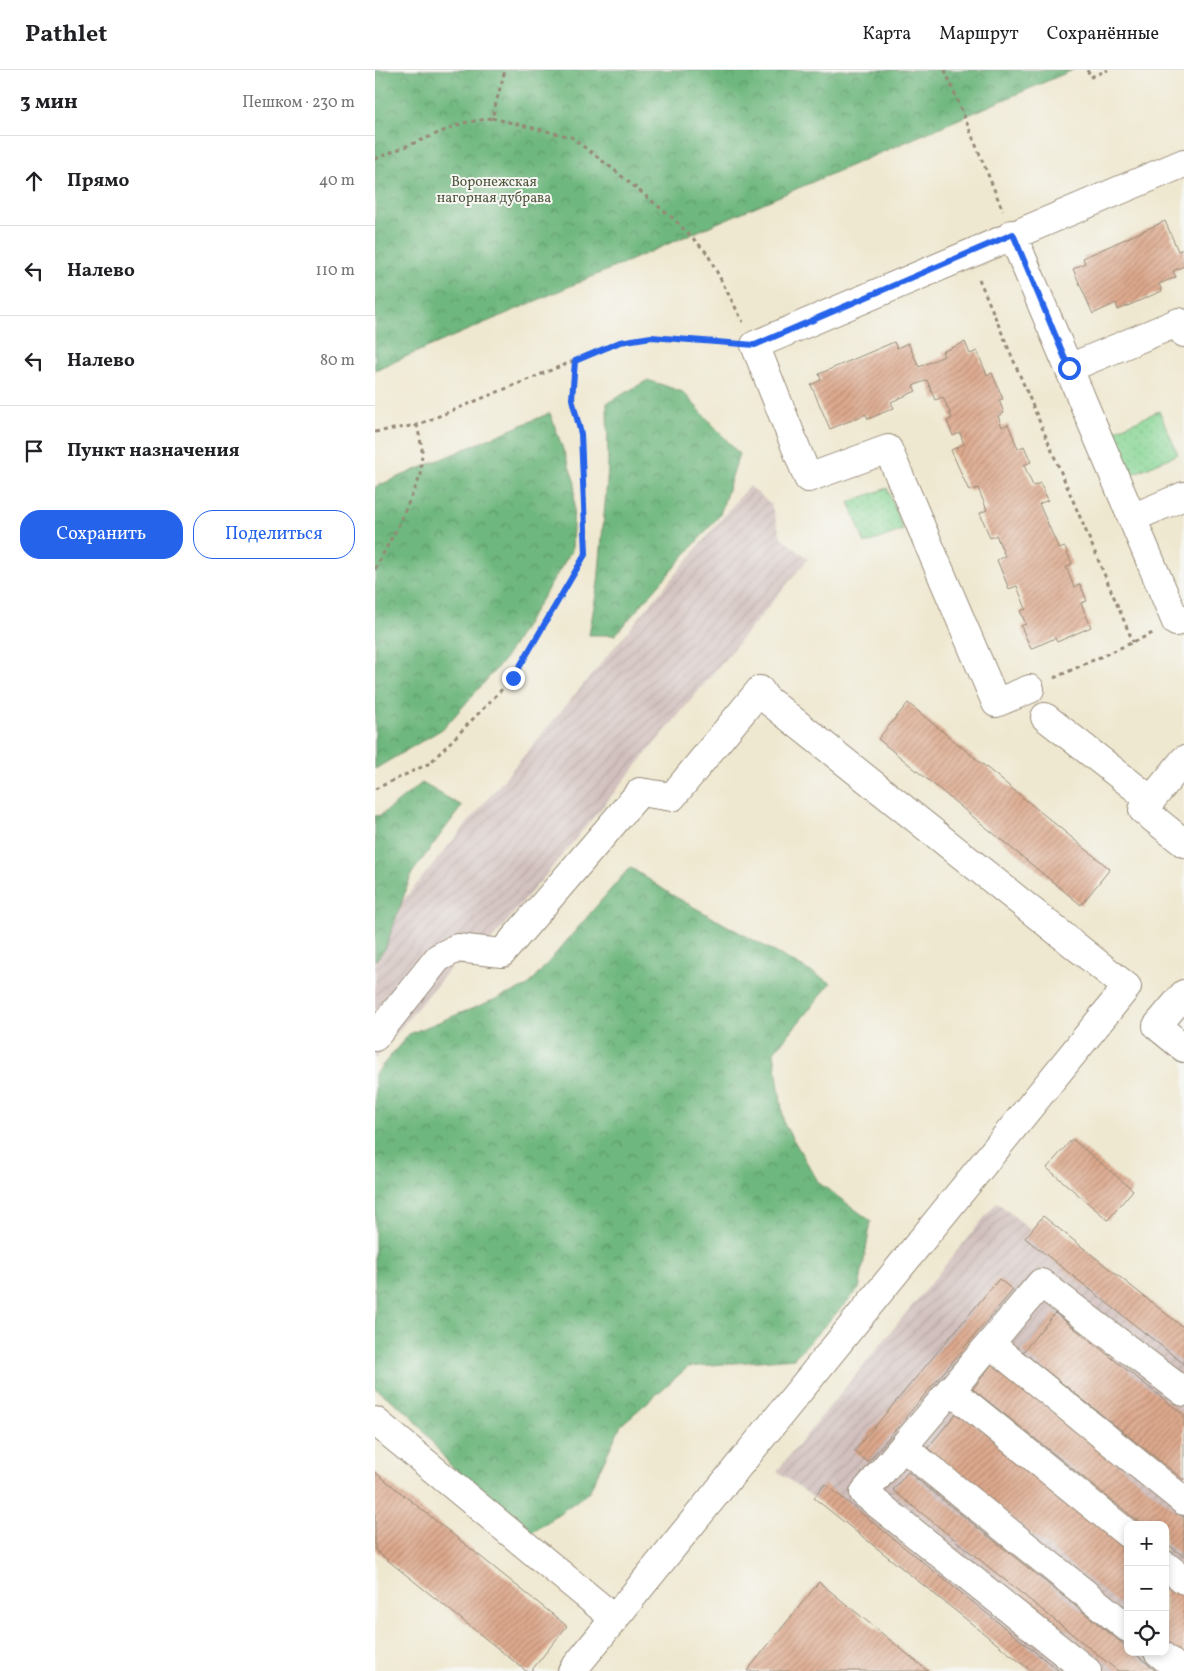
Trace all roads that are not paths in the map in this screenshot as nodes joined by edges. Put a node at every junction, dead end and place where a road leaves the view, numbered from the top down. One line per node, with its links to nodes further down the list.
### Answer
1 (1184, 163): 2 (street)
2 (1013, 234): 4 (street); 8 (street)
3 (1184, 333): 4 (street)
4 (1069, 368): 6 (street)
5 (1184, 496): 6 (street)
6 (1132, 518): 7 (street)
7 (1180, 620)
8 (1030, 689)
9 (1045, 717): 11 (street)
10 (1184, 760): 11 (street)
11 (1151, 800): 12 (street)
12 (1184, 843)
13 (1184, 994): 15 (street)
14 (375, 1037): 25 (street)
15 (1184, 1048)
16 (990, 1344): 17 (street); 18 (street); 21 (street)
17 (950, 1390): 20 (street); 22 (street)
18 (1184, 1392)
19 (375, 1421): 25 (street)
20 (903, 1447): 26 (street); 29 (street)
21 (1184, 1501)
22 (1124, 1531)
23 (1166, 1566): 24 (street)
24 (1184, 1580)
25 (615, 1619): 28 (street)
26 (1124, 1625)
27 (1162, 1656): 30 (street)
28 (572, 1671)
29 (1087, 1671)
30 (1181, 1671)

